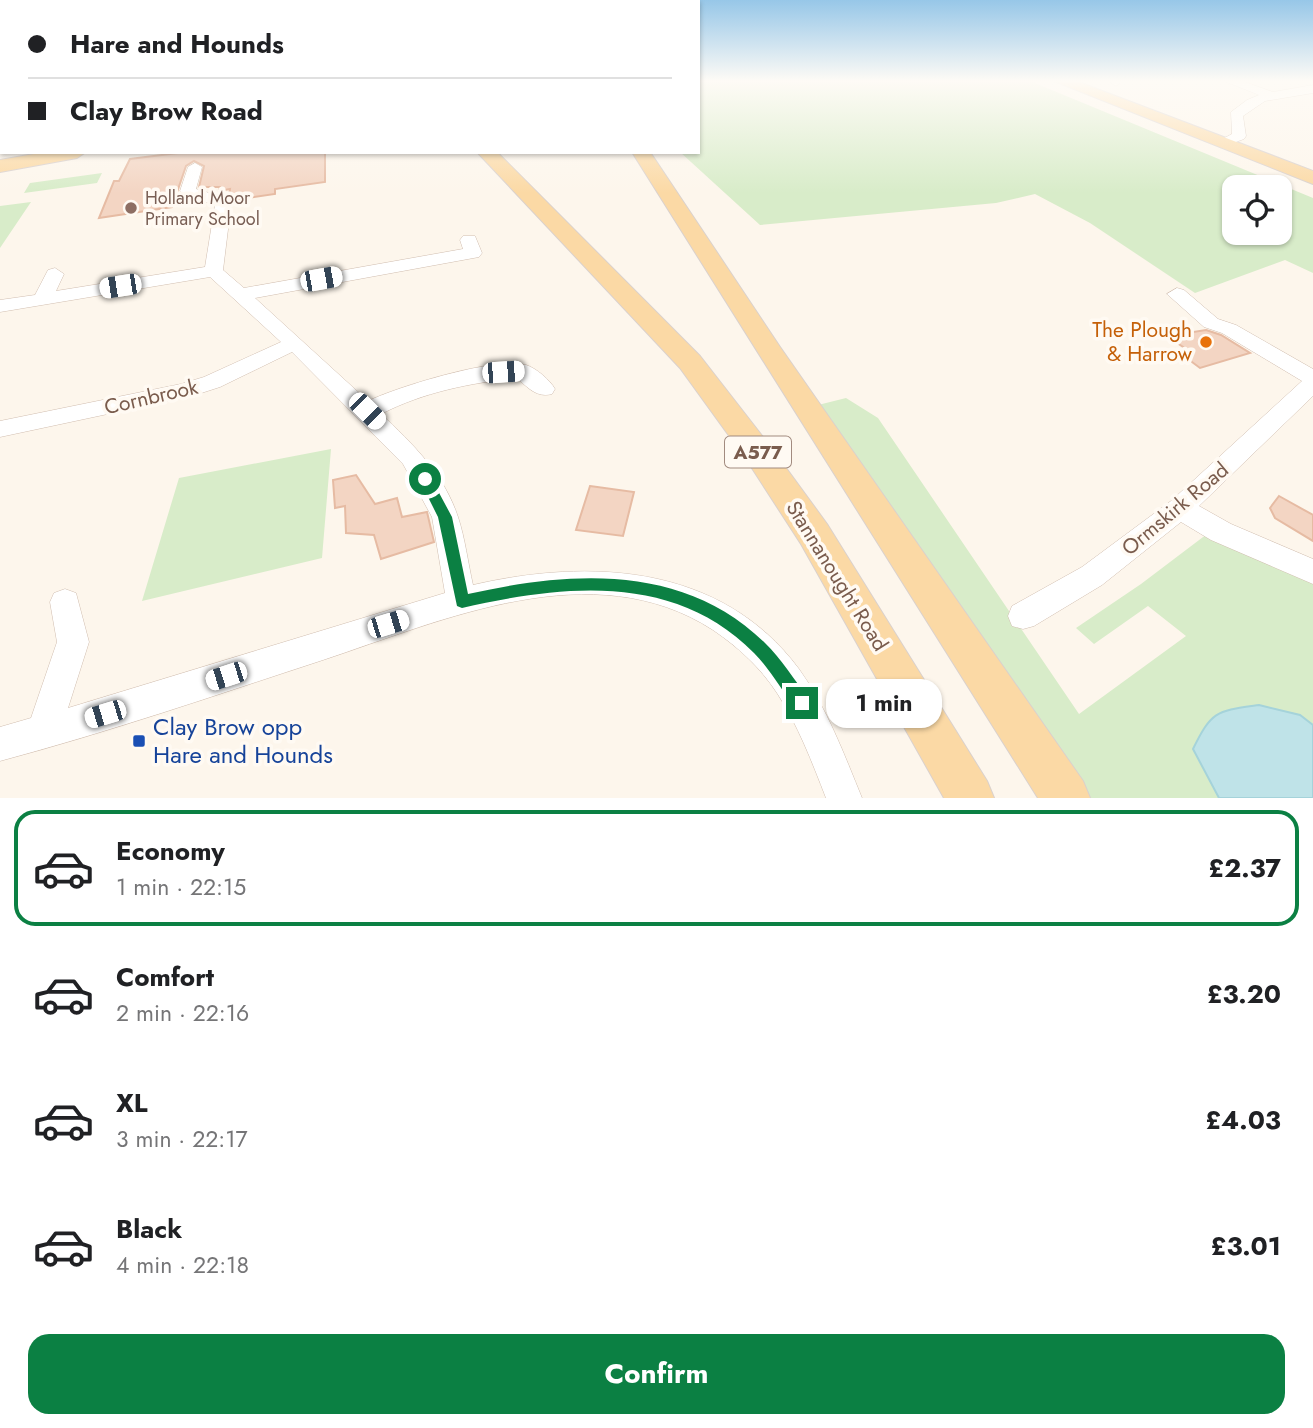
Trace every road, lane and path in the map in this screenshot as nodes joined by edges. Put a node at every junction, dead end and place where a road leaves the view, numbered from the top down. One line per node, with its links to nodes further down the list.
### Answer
1 (1158, 118): 3 (main road)
2 (1237, 118): 3 (street)
3 (1222, 143): 9 (main road)
4 (65, 154): 7 (main road)
5 (488, 154): 30 (main road, Stannanought Road / A577)
6 (642, 154): 31 (main road, A577)
7 (0, 165)
8 (195, 167): 11 (street)
9 (1313, 178)
10 (469, 240): 14 (street)
11 (214, 271): 14 (street); 15 (street)
12 (55, 274): 15 (street)
13 (1177, 294): 18 (street)
14 (238, 295): 17 (street)
15 (43, 299): 16 (street)
16 (0, 306)
17 (295, 343): 20 (street); 21 (street, Cornbrook)
18 (1313, 381): 22 (street, Ormskirk Road)
19 (544, 389): 20 (street)
20 (367, 411): 25 (street)
21 (0, 429)
22 (1180, 508): 23 (street); 26 (street, Ormskirk Road)
23 (1313, 572)
24 (65, 602): 27 (lane)
25 (462, 602): 27 (street); 29 (street)
26 (1023, 615)
27 (44, 733): 28 (street)
28 (0, 744)
29 (844, 798)
30 (970, 798)
31 (1066, 798)

